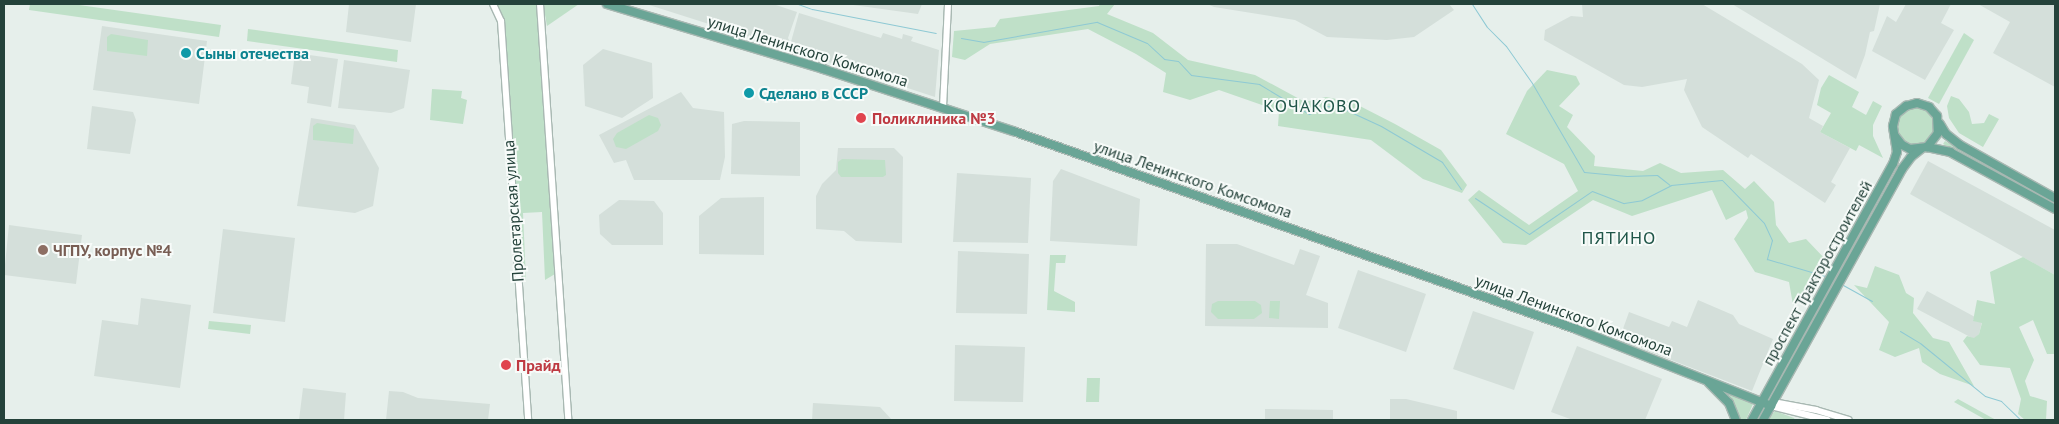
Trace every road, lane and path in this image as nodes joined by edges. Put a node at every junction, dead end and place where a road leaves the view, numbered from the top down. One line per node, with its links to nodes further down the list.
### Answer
1 (493, 4): 14 (street, Пролетарская улица)
2 (540, 4): 15 (street)
3 (607, 4): 5 (main road, улица Ленинского Комсомола)
4 (948, 4): 5 (street)
5 (943, 107): 11 (main road, улица Ленинского Комсомола)
6 (1938, 120): 7 (main road); 8 (main road); 9 (main road)
7 (1895, 136): 8 (main road); 12 (main road, проспект Тракторостроителей)
8 (1924, 148): 10 (main road); 13 (main road, проспект Тракторостроителей)
9 (2055, 198)
10 (2055, 210)
11 (1703, 379): 12 (main road, улица Ленинского Комсомола); 16 (main road)
12 (1762, 401): 13 (main road, улица Ленинского Комсомола); 17 (main road, проспект Тракторостроителей)
13 (1772, 404): 18 (main road, проспект Тракторостроителей); 19 (street); 20 (street)
14 (528, 420)
15 (568, 420)
16 (1736, 420)
17 (1752, 420)
18 (1763, 420)
19 (1827, 420)
20 (1849, 420)

